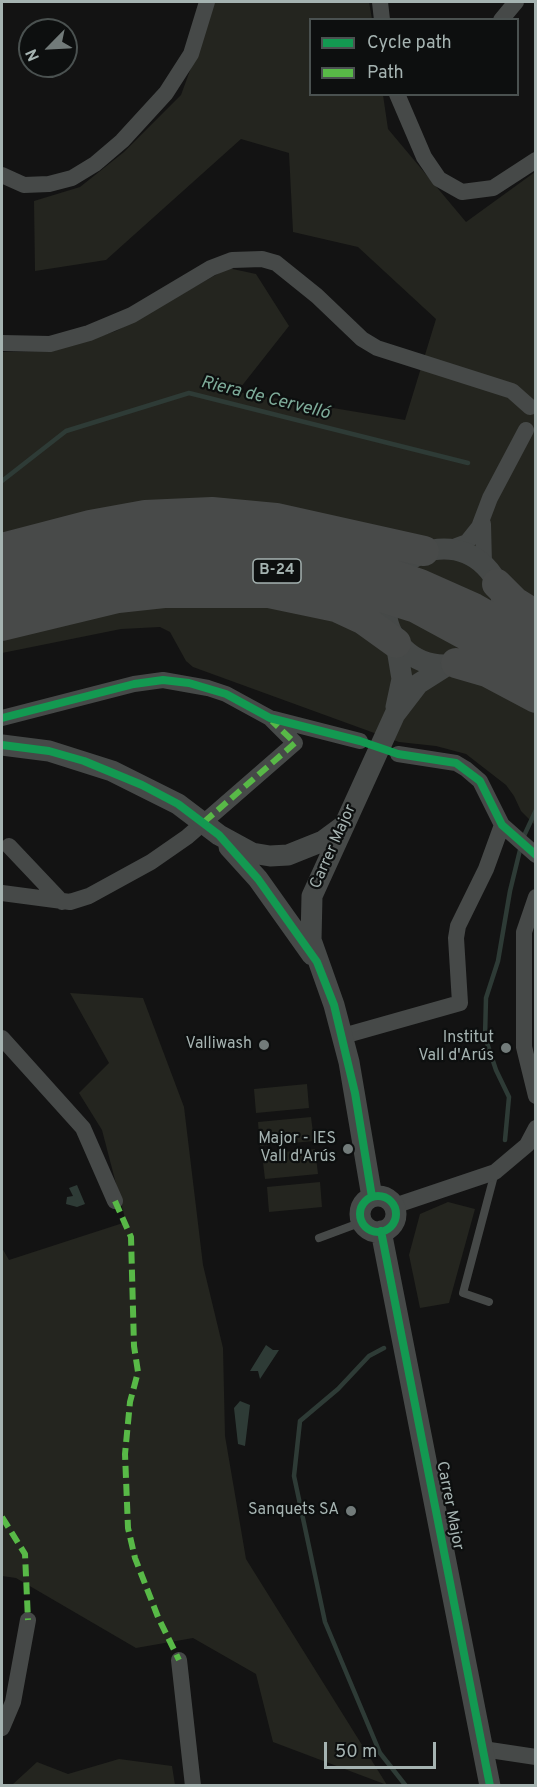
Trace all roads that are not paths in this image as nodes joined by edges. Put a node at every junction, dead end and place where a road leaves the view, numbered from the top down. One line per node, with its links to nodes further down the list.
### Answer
1 (207, 2): 8 (street)
2 (380, 2): 4 (street)
3 (516, 2): 5 (street)
4 (382, 18)
5 (503, 18)
6 (398, 96): 7 (street)
7 (536, 160)
8 (2, 175)
9 (2, 343): 10 (street)
10 (533, 406): 11 (street)
11 (531, 432): 12 (street)
12 (484, 517): 14 (street); 16 (street)
13 (2, 548): 14 (highway)
14 (429, 552): 16 (street); 20 (street)
15 (2, 574): 21 (highway, B-24)
16 (494, 582): 18 (highway); 22 (street)
17 (2, 601): 23 (highway, B-24)
18 (536, 615)
19 (2, 626): 20 (highway)
20 (392, 629): 22 (street); 25 (street, Carrer Major)
21 (536, 643)
22 (459, 661): 24 (highway); 25 (street, Carrer Major)
23 (536, 672)
24 (536, 699)
25 (394, 714): 31 (street, Carrer Major)
26 (2, 718): 27 (street)
27 (270, 718): 28 (street); 33 (street)
28 (360, 741)
29 (2, 745): 33 (street)
30 (398, 754): 32 (street)
31 (343, 827): 33 (street); 39 (street, Carrer Major)
32 (505, 828): 35 (street); 40 (street)
33 (212, 829): 38 (street); 39 (street)
34 (9, 846): 38 (street)
35 (534, 854)
36 (2, 893): 38 (street)
37 (536, 897): 42 (street)
38 (62, 902)
39 (317, 962): 40 (street, Carrer Major)
40 (343, 1036): 45 (street, Carrer Major)
41 (2, 1038): 46 (street)
42 (536, 1096)
43 (536, 1128): 44 (street)
44 (495, 1172): 47 (street); 51 (lane)
45 (372, 1197): 47 (street); 48 (street)
46 (115, 1201)
47 (394, 1206): 49 (street)
48 (362, 1222): 49 (street); 50 (lane)
49 (381, 1231): 55 (street, Carrer Major)
50 (319, 1238)
51 (489, 1302)
52 (28, 1620): 54 (street)
53 (180, 1660): 57 (street)
54 (2, 1728)
55 (483, 1749): 56 (street); 58 (street, Carrer Major)
56 (536, 1757)
57 (193, 1785)
58 (490, 1785)

